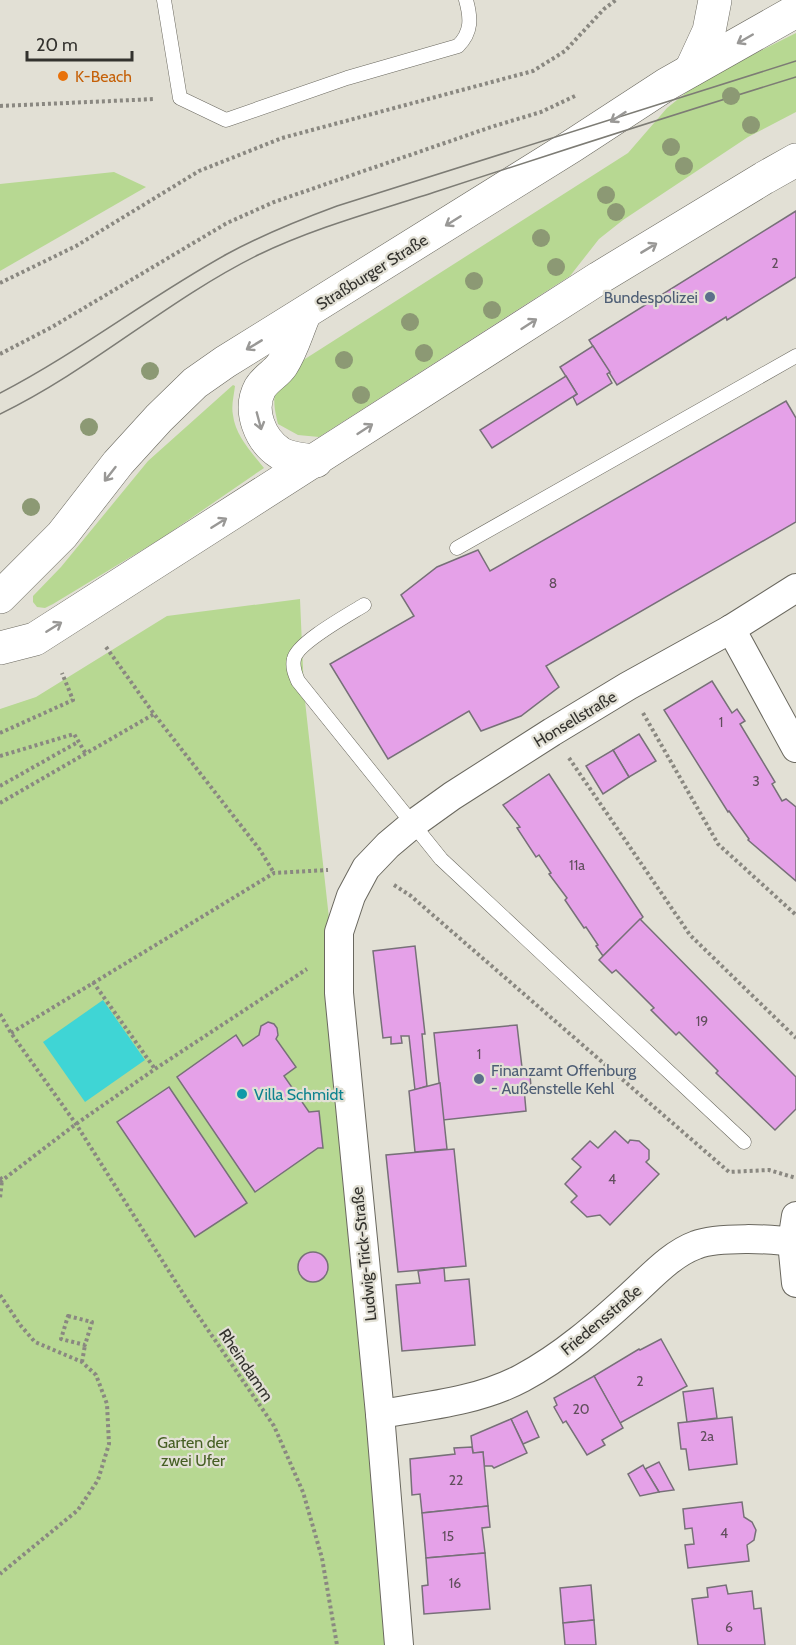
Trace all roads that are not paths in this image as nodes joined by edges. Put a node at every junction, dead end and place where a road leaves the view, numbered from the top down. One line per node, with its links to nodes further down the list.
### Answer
1 (165, 0): 2 (lane)
2 (466, 0)
3 (715, 0): 5 (main road)
4 (796, 11): 5 (main road, Straßburger Straße, one-way to 5)
5 (691, 70): 7 (main road, Straßburger Straße, one-way to 7)
6 (796, 160): 9 (main road, one-way to 6)
7 (304, 315): 9 (main road, one-way to 9); 12 (main road, Straßburger Straße, one-way to 12)
8 (796, 356): 10 (lane)
9 (316, 461): 15 (main road, one-way to 9)
10 (457, 548)
11 (796, 588): 14 (street, Honsellstraße)
12 (0, 597)
13 (364, 605): 17 (lane)
14 (731, 629): 16 (street); 17 (street, Honsellstraße)
15 (0, 648)
16 (796, 748)
17 (413, 824): 18 (street, Honsellstraße); 19 (lane)
18 (366, 868): 22 (street, Ludwig-Trick-Straße)
19 (744, 1142)
20 (795, 1234): 21 (street); 22 (street, Friedensstraße)
21 (796, 1283)
22 (380, 1414): 23 (street, Ludwig-Trick-Straße)
23 (399, 1645)

